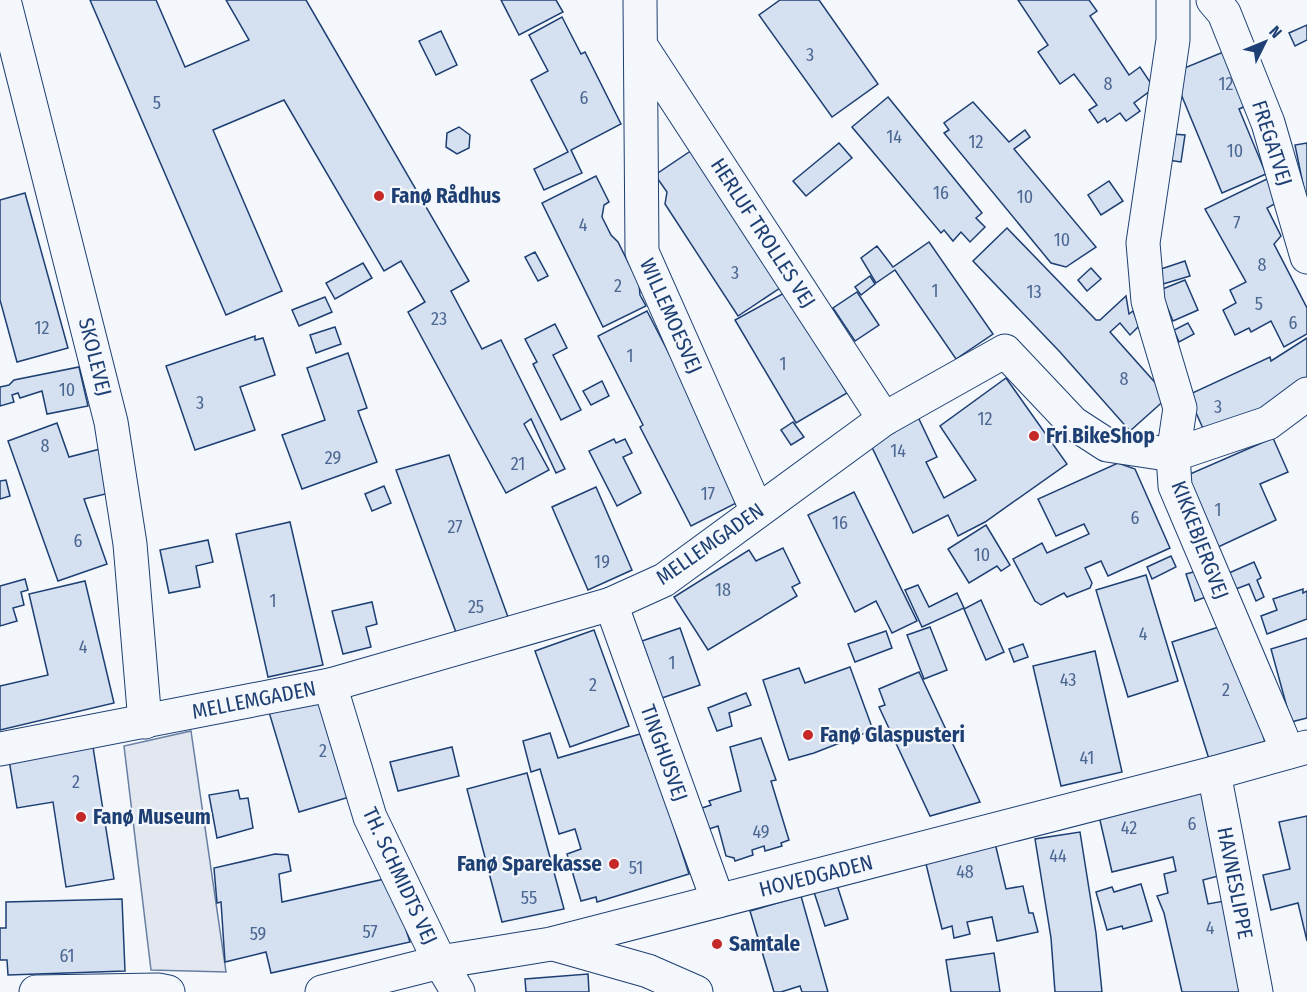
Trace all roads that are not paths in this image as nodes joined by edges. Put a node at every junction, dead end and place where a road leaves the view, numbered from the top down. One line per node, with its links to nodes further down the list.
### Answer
1 (4, 0): 13 (street, SKOLEVEJ)
2 (640, 0): 5 (street, WILLEMOESVEJ)
3 (1173, 0): 9 (street, KIKKEBJERGVEJ)
4 (1212, 0): 6 (street, FREGATVEJ)
5 (641, 46): 8 (street, HERLUF TROLLES VEJ); 10 (street, WILLEMOESVEJ)
6 (1307, 257)
7 (1307, 394): 9 (street, MELLEMGADEN)
8 (884, 419): 9 (street, MELLEMGADEN); 10 (street, MELLEMGADEN)
9 (1173, 455): 15 (street, KIKKEBJERGVEJ)
10 (757, 512): 11 (street, MELLEMGADEN)
11 (611, 604): 12 (street, MELLEMGADEN); 17 (street, TINGHUSVEJ)
12 (330, 685): 13 (street, MELLEMGADEN); 19 (street, TH. SCHMIDTS VEJ)
13 (146, 722): 14 (street, MELLEMGADEN)
14 (0, 749)
15 (1298, 749): 16 (street, HOVEDGADEN)
16 (1214, 773): 17 (street, HOVEDGADEN); 25 (street, HAVNESLIPPE)
17 (718, 902): 18 (street, HOVEDGADEN)
18 (551, 944): 19 (street, HOVEDGADEN); 24 (street)
19 (440, 962): 22 (street, HOVEDGADEN); 23 (street, TH. SCHMIDTS VEJ)
20 (36, 992): 21 (street)
21 (168, 992)
22 (322, 992)
23 (458, 992)
24 (696, 992)
25 (1256, 992)

